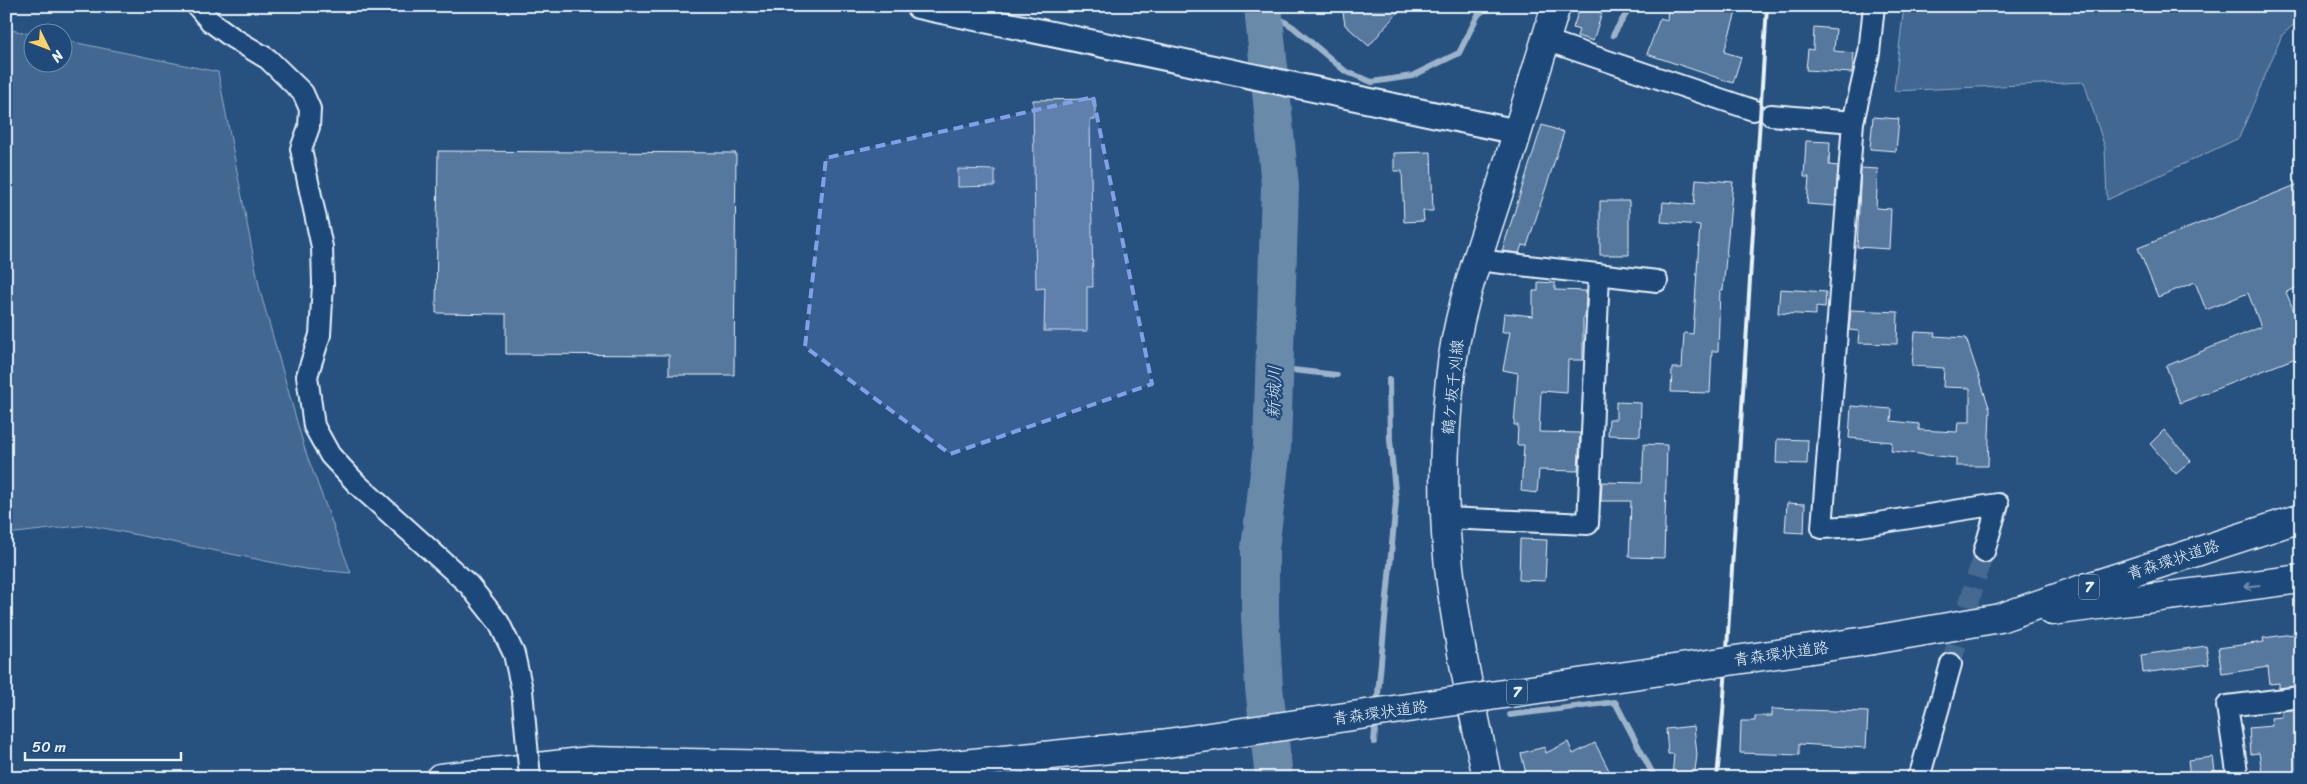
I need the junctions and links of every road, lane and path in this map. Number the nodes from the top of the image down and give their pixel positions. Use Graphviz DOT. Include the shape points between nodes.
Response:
graph roads {
  1 [pos="198,6"];
  2 [pos="918,6"];
  3 [pos="1556,6"];
  4 [pos="1874,6"];
  5 [pos="1545,40"];
  6 [pos="1853,122"];
  7 [pos="1518,132"];
  8 [pos="1477,260"];
  9 [pos="1599,274"];
  10 [pos="1657,281"];
  11 [pos="1445,518"];
  12 [pos="2301,518"];
  13 [pos="1984,552"];
  14 [pos="2301,580"];
  15 [pos="2000,618"];
  16 [pos="1951,664"];
  17 [pos="2301,697"];
  18 [pos="440,778"];
  19 [pos="530,778"];
  20 [pos="1487,778"];
  21 [pos="1917,778"];
  22 [pos="2238,778"];
  1 -- 19 [label="street, bridge" via="210,21 268,59 303,93 310,109 309,127 302,149 322,247 320,335 307,376 314,426 330,455 357,484 469,585 499,623 514,654 522,690"];
  2 -- 7 [label="street"];
  3 -- 5 [label="main road, 鶴ケ坂千刈線"];
  4 -- 6 [label="street" via="1869,52"];
  5 -- 6 [label="street" via="1762,113"];
  5 -- 7 [label="main road, 鶴ケ坂千刈線"];
  6 -- 13 [label="street" via="1822,528 1859,526 1998,504"];
  7 -- 8 [label="main road, 鶴ケ坂千刈線"];
  8 -- 9 [label="street"];
  8 -- 11 [label="main road, 鶴ケ坂千刈線" via="1450,379 1444,460"];
  9 -- 10 [label="street"];
  9 -- 11 [label="street" via="1588,524"];
  11 -- 20 [label="main road, 鶴ケ坂千刈線" via="1461,647"];
  12 -- 15 [label="main road, 青森環状道路 / 7"];
  14 -- 15 [label="main road, one-way"];
  15 -- 18 [label="main road, 青森環状道路 / 7, bridge" via="1873,640 1161,744 923,768 590,761"];
  16 -- 21 [label="street"];
  17 -- 22 [label="street" via="2227,706"];
}
